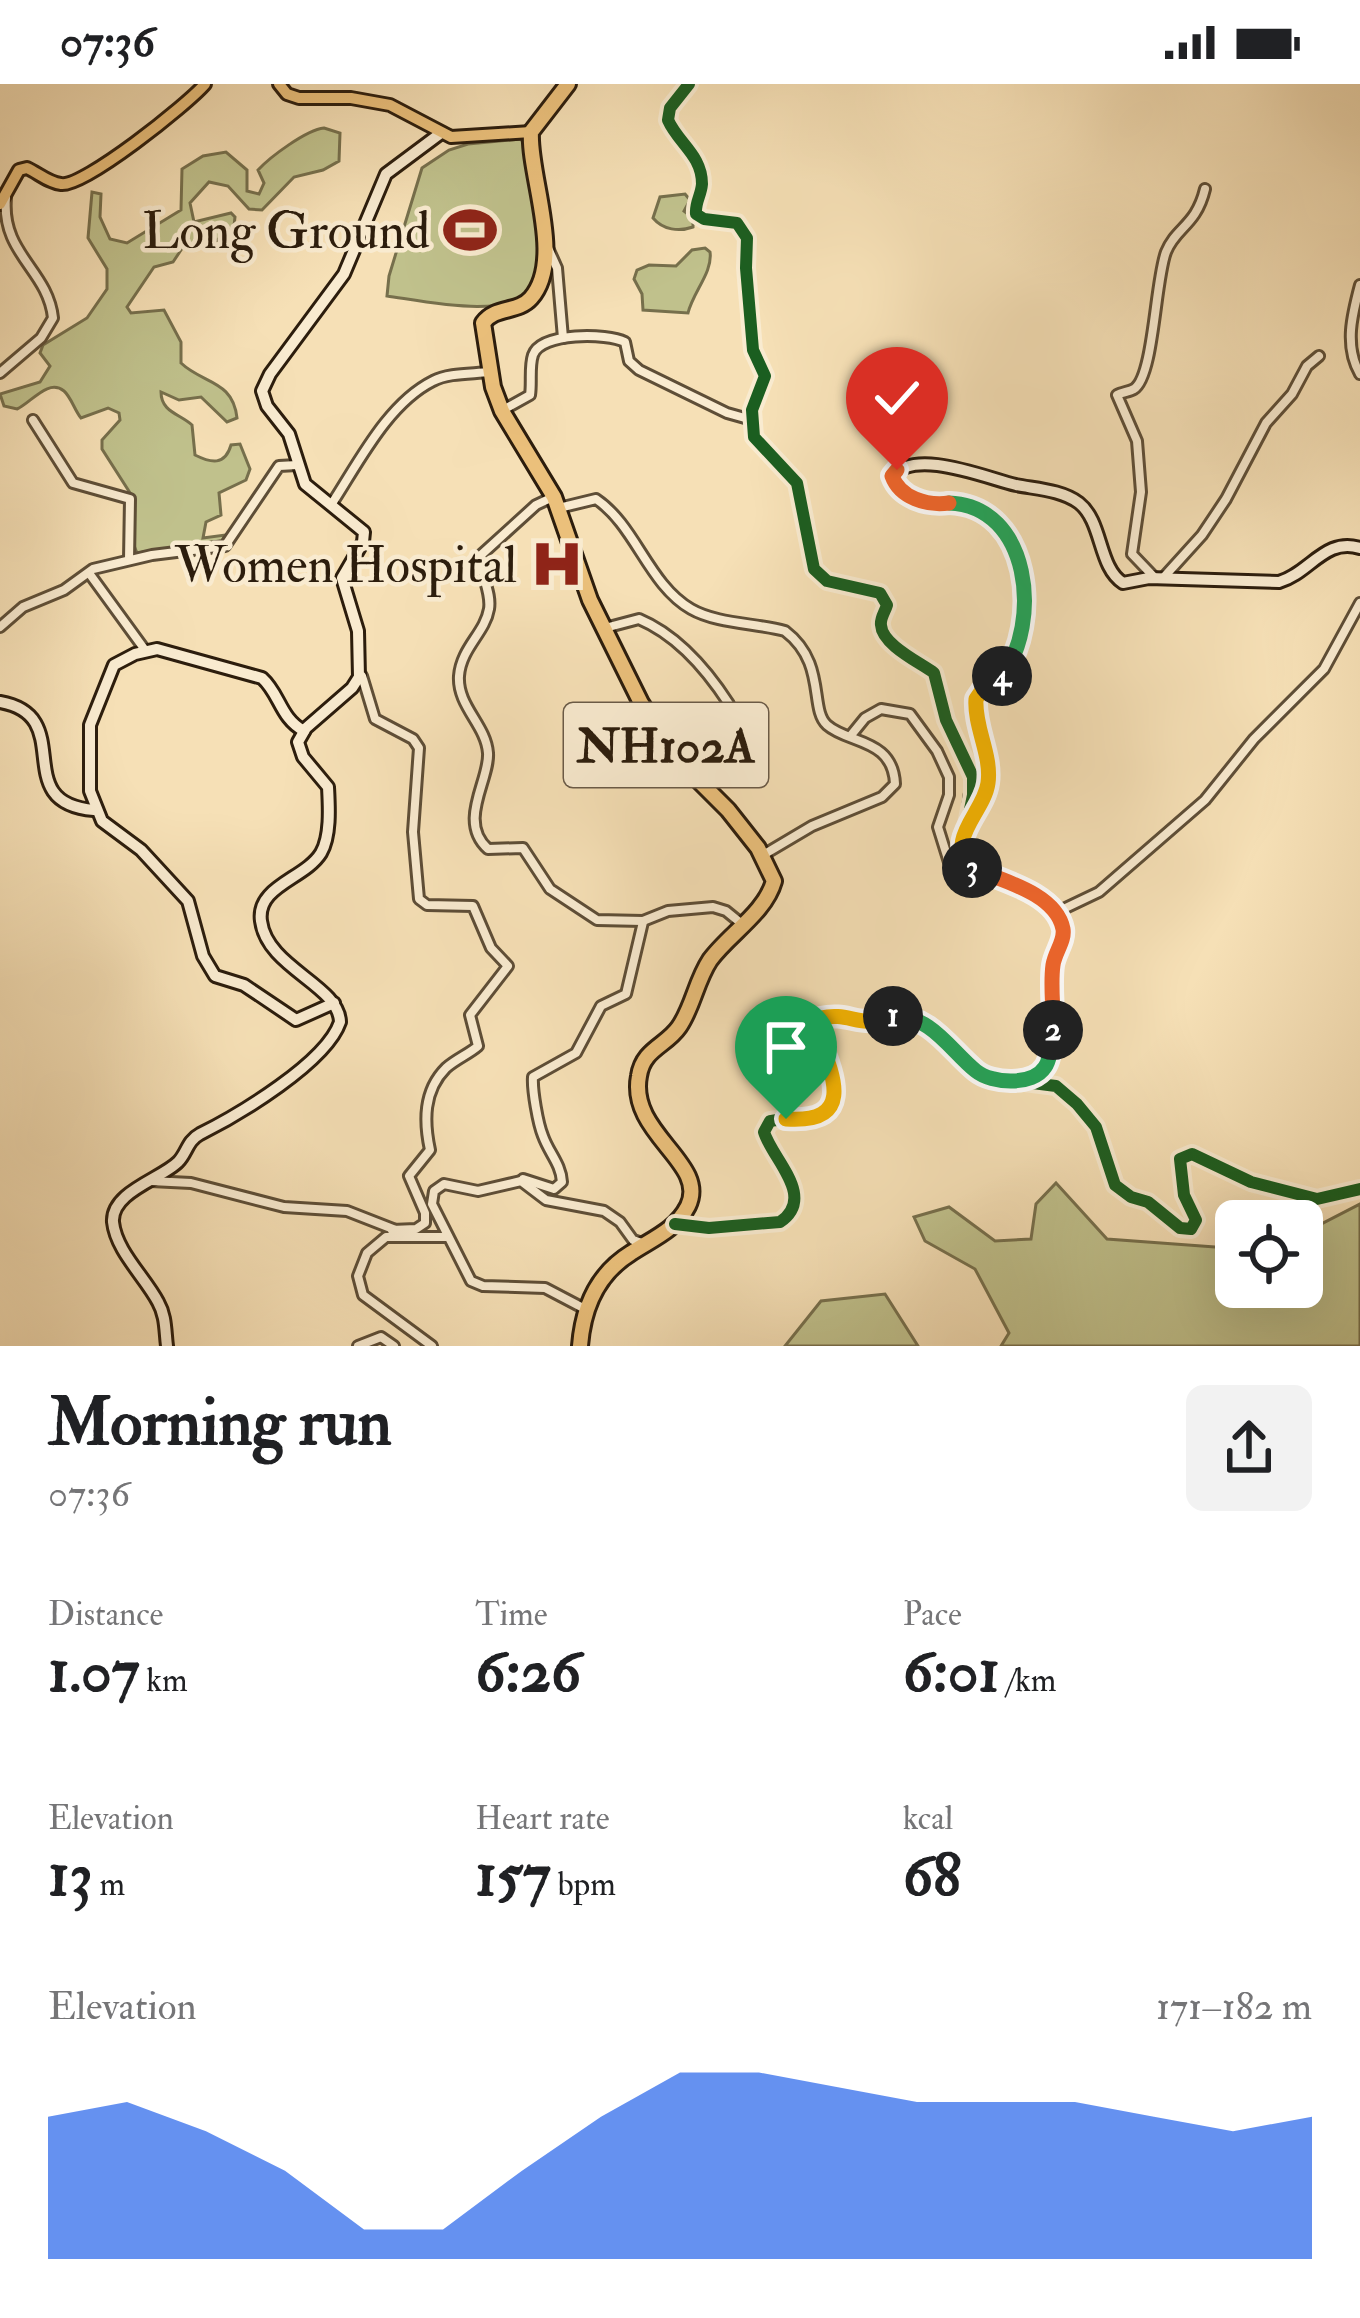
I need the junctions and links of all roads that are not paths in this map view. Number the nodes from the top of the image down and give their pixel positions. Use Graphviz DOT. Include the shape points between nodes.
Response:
graph roads {
  1 [pos="206,84"];
  2 [pos="279,84"];
  3 [pos="295,84"];
  4 [pos="568,84"];
  5 [pos="689,84"];
  6 [pos="304,98"];
  7 [pos="531,132"];
  8 [pos="441,133"];
  9 [pos="1205,189"];
  10 [pos="3,200"];
  11 [pos="544,242"];
  12 [pos="1360,285"];
  13 [pos="563,338"];
  14 [pos="1319,356"];
  15 [pos="490,372"];
  16 [pos="0,373"];
  17 [pos="1360,374"];
  18 [pos="502,411"];
  19 [pos="33,420"];
  20 [pos="752,420"];
  21 [pos="296,465"];
  22 [pos="557,502"];
  23 [pos="330,507"];
  24 [pos="1360,548"];
  25 [pos="129,560"];
  26 [pos="88,573"];
  27 [pos="1159,578"];
  28 [pos="1360,603"];
  29 [pos="0,627"];
  30 [pos="604,629"];
  31 [pos="145,650"];
  32 [pos="360,671"];
  33 [pos="0,702"];
  34 [pos="729,704"];
  35 [pos="304,731"];
  36 [pos="851,734"];
  37 [pos="94,810"];
  38 [pos="965,827"];
  39 [pos="763,855"];
  40 [pos="1026,890"];
  41 [pos="1055,913"];
  42 [pos="643,921"];
  43 [pos="742,925"];
  44 [pos="334,1003"];
  45 [pos="1029,1080"];
  46 [pos="516,1180"];
  47 [pos="146,1181"];
  48 [pos="1360,1189"];
  49 [pos="437,1215"];
  50 [pos="675,1224"];
  51 [pos="392,1230"];
  52 [pos="426,1234"];
  53 [pos="411,1236"];
  54 [pos="450,1237"];
  55 [pos="646,1244"];
  56 [pos="586,1309"];
  57 [pos="167,1346"];
  58 [pos="358,1346"];
  59 [pos="394,1346"];
  60 [pos="432,1346"];
  61 [pos="580,1346"];
  1 -- 10 [label="main road" via="76,182 56,183 27,168"];
  2 -- 6 [label="main road"];
  3 -- 6 [label="street"];
  4 -- 7 [label="highway"];
  5 -- 20 [label="street" via="668,120 700,172 696,214 737,223 747,238 752,344 765,376"];
  6 -- 8 [label="main road" via="390,105"];
  7 -- 8 [label="main road"];
  7 -- 11 [label="highway, NH102A"];
  8 -- 21 [label="street" via="386,174 344,274 265,383 263,398 289,434"];
  9 -- 27 [label="street" via="1192,222 1167,251 1141,380 1117,394 1137,441 1141,492 1132,554"];
  10 -- 16 [label="street" via="7,230 53,318"];
  11 -- 13 [label="street" via="557,268"];
  11 -- 15 [label="highway, NH102A" via="529,301 483,323"];
  12 -- 17 [label="street" via="1351,323"];
  13 -- 18 [label="street" via="535,351 530,395"];
  13 -- 20 [label="street" via="614,336 639,370"];
  14 -- 27 [label="street" via="1266,423 1210,524"];
  15 -- 18 [label="highway, NH102A"];
  15 -- 23 [label="street" via="421,389 391,417"];
  18 -- 22 [label="highway, NH102A"];
  19 -- 25 [label="street" via="73,483 130,499"];
  20 -- 38 [label="street" via="760,446 800,489 818,574 880,593 887,605 883,632 934,674 973,776"];
  21 -- 23 [label="street"];
  21 -- 25 [label="street" via="279,466 225,546"];
  22 -- 30 [label="highway, NH102A"];
  22 -- 36 [label="street" via="601,502 692,609 796,640 812,666 823,720"];
  22 -- 42 [label="street" via="536,505 481,555 489,609 464,654 459,684 488,748 476,799 478,837 488,848 523,848 542,881 585,915"];
  23 -- 32 [label="street" via="364,532 342,578"];
  24 -- 27 [label="street" via="1331,548 1279,582"];
  25 -- 26 [label="street"];
  26 -- 29 [label="street"];
  26 -- 31 [label="street"];
  27 -- 38 [label="street" via="1119,582 1085,511 1069,498 970,469 910,466 894,473 894,484 926,504 956,502 982,513 1011,541 1020,566 1018,645 1007,670 976,699 988,784"];
  28 -- 41 [label="street" via="1330,662 1205,800 1099,892"];
  30 -- 34 [label="street" via="639,619 657,628"];
  30 -- 39 [label="highway, NH102A" via="668,747"];
  31 -- 35 [label="street" via="262,678 288,721"];
  31 -- 37 [label="street" via="113,665 90,724"];
  32 -- 35 [label="street"];
  32 -- 51 [label="street" via="374,719 419,748 419,899 472,906 508,966 470,1015 478,1046 446,1069 429,1100 430,1150 409,1176 425,1223"];
  33 -- 37 [label="street" via="38,721 56,796"];
  35 -- 44 [label="street" via="303,758 328,787 324,845 264,898 261,922 275,952"];
  36 -- 39 [label="street" via="881,754 895,784"];
  36 -- 40 [label="street" via="881,709 910,714 949,777 938,827 952,872"];
  37 -- 44 [label="street" via="188,902 215,976 296,1020"];
  38 -- 40 [label="street" via="968,866"];
  39 -- 43 [label="highway, NH102A" via="772,890"];
  40 -- 41 [label="street"];
  41 -- 45 [label="street" via="1064,932 1053,971 1052,1034 1046,1066"];
  42 -- 43 [label="street" via="713,908"];
  42 -- 46 [label="street" via="626,994 601,1006 576,1053 533,1077 542,1135 562,1182 554,1189"];
  43 -- 50 [label="highway, NH102A" via="704,970 678,1028 639,1073 645,1119 693,1187"];
  44 -- 47 [label="street" via="337,1030 315,1060 198,1135 176,1164"];
  45 -- 48 [label="street" via="1065,1091 1096,1127 1115,1185 1180,1228 1196,1220 1181,1182 1185,1155 1317,1199"];
  45 -- 50 [label="street" via="985,1077 938,1033 903,1016 875,1024 821,1018 816,1031 835,1077 834,1098 811,1120 777,1119 764,1132 792,1184 788,1217 709,1228"];
  46 -- 49 [label="street" via="478,1191 439,1186 432,1197"];
  46 -- 55 [label="street" via="554,1203 604,1211"];
  47 -- 51 [label="street" via="346,1211"];
  47 -- 57 [label="street" via="116,1208 113,1225 160,1305"];
  49 -- 52 [label="street"];
  49 -- 54 [label="street"];
  50 -- 55 [label="highway"];
  51 -- 53 [label="street"];
  52 -- 53 [label="street"];
  52 -- 54 [label="street"];
  53 -- 60 [label="street" via="372,1245 358,1286"];
  54 -- 56 [label="street" via="477,1284 545,1288"];
  55 -- 56 [label="highway" via="609,1270"];
  56 -- 61 [label="highway"];
  58 -- 59 [label="street" via="381,1337"];
}
